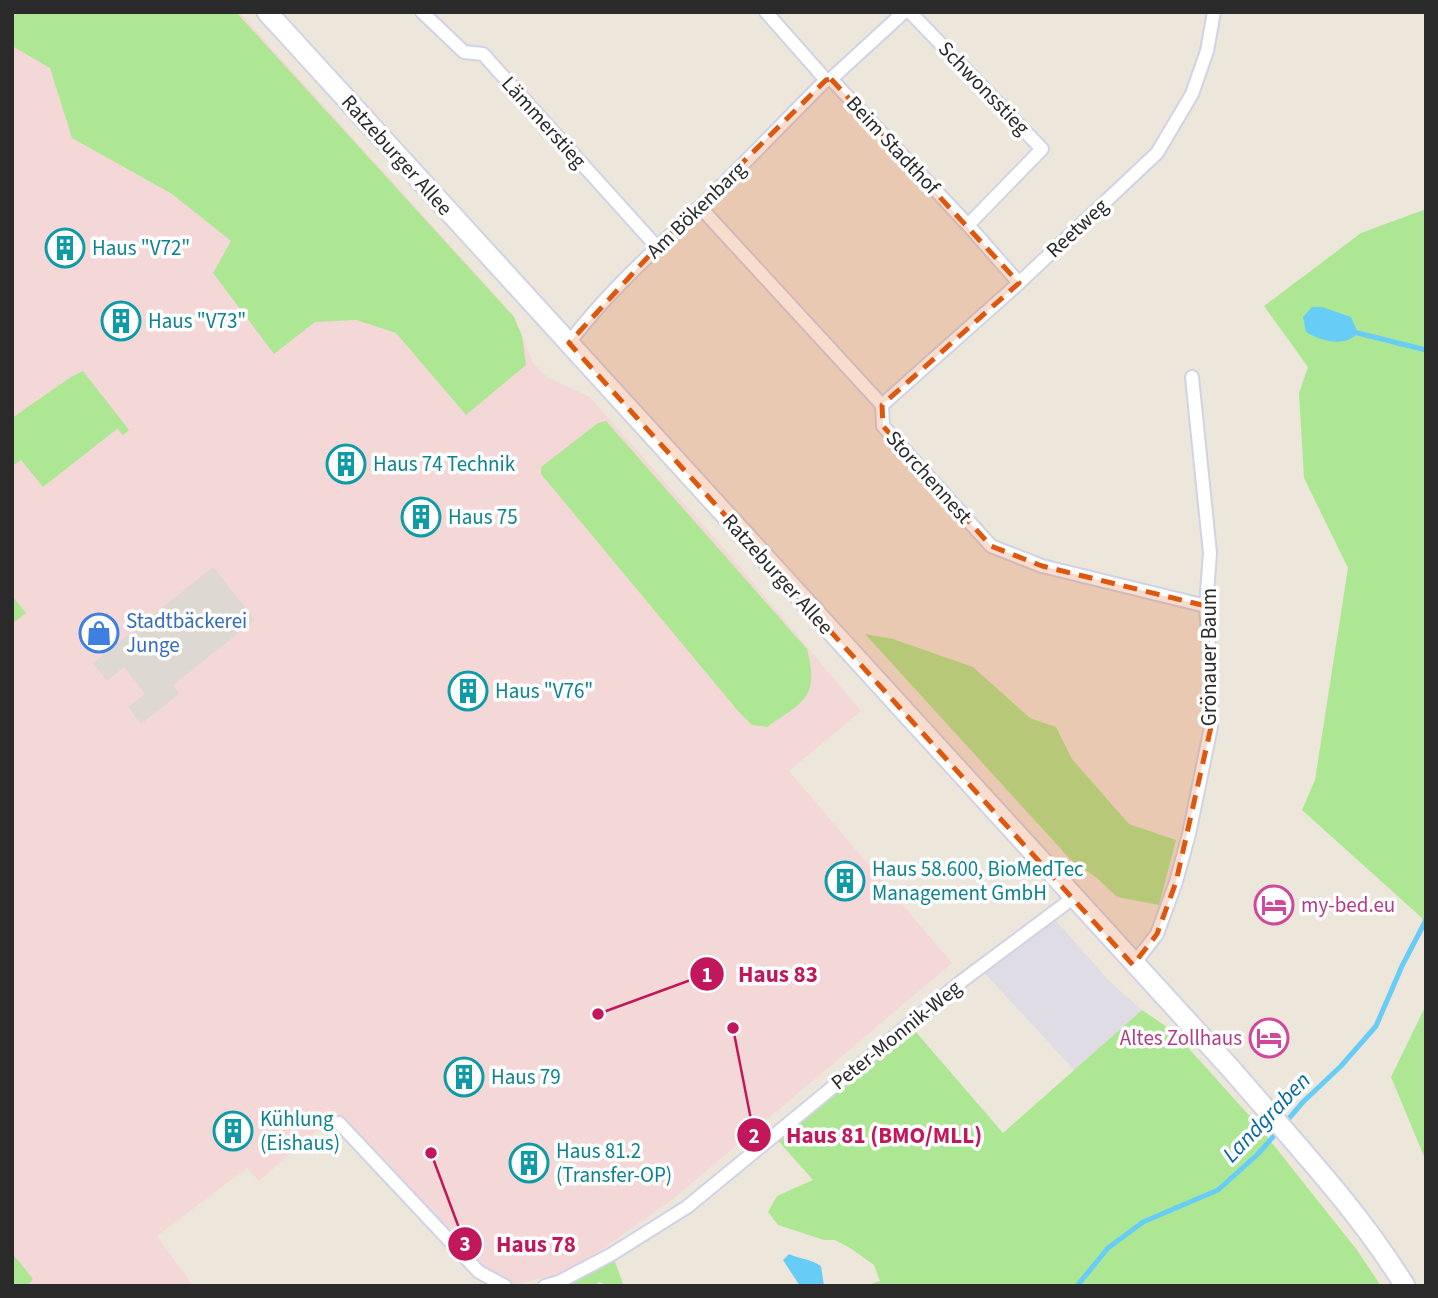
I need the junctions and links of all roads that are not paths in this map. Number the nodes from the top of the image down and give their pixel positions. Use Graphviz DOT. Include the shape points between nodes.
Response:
graph roads {
  1 [pos="267,12"];
  2 [pos="422,12"];
  3 [pos="766,12"];
  4 [pos="907,12"];
  5 [pos="1214,12"];
  6 [pos="829,79"];
  7 [pos="700,207"];
  8 [pos="968,225"];
  9 [pos="657,247"];
  10 [pos="1019,283"];
  11 [pos="569,343"];
  12 [pos="1192,377"];
  13 [pos="882,405"];
  14 [pos="1206,606"];
  15 [pos="1073,898"];
  16 [pos="1133,965"];
  17 [pos="339,1124"];
  18 [pos="505,1286"];
  19 [pos="545,1286"];
  20 [pos="1405,1286"];
  1 -- 11 [label="main road, Ratzeburger Allee"];
  2 -- 9 [label="street, Lämmerstieg" via="464,52 483,54"];
  3 -- 6 [label="street, Beim Stadthof"];
  4 -- 6 [label="street, Schwonsstieg"];
  4 -- 8 [label="street, Schwonsstieg" via="1042,149"];
  5 -- 10 [label="street, Reetweg" via="1192,94 1157,153"];
  6 -- 7 [label="street, Am Bökenbarg"];
  6 -- 8 [label="street, Beim Stadthof"];
  7 -- 9 [label="street, Am Bökenbarg"];
  7 -- 13 [label="street, Storchennest"];
  8 -- 10 [label="street, Beim Stadthof"];
  9 -- 11 [label="street, Am Bökenbarg"];
  10 -- 13 [label="street, Reetweg"];
  11 -- 15 [label="main road, Ratzeburger Allee"];
  12 -- 14 [label="street, Grönauer Baum" via="1210,553"];
  13 -- 14 [label="street, Storchennest" via="883,426 991,546 1042,566"];
  14 -- 16 [label="street, Grönauer Baum" via="1211,727 1200,786 1176,882 1157,934"];
  15 -- 16 [label="main road, Ratzeburger Allee"];
  15 -- 19 [label="street, Peter-Monnik-Weg" via="962,981 687,1207 612,1254"];
  16 -- 20 [label="main road, Ratzeburger Allee" via="1289,1136"];
  17 -- 18 [label="street" via="479,1272"];
}
